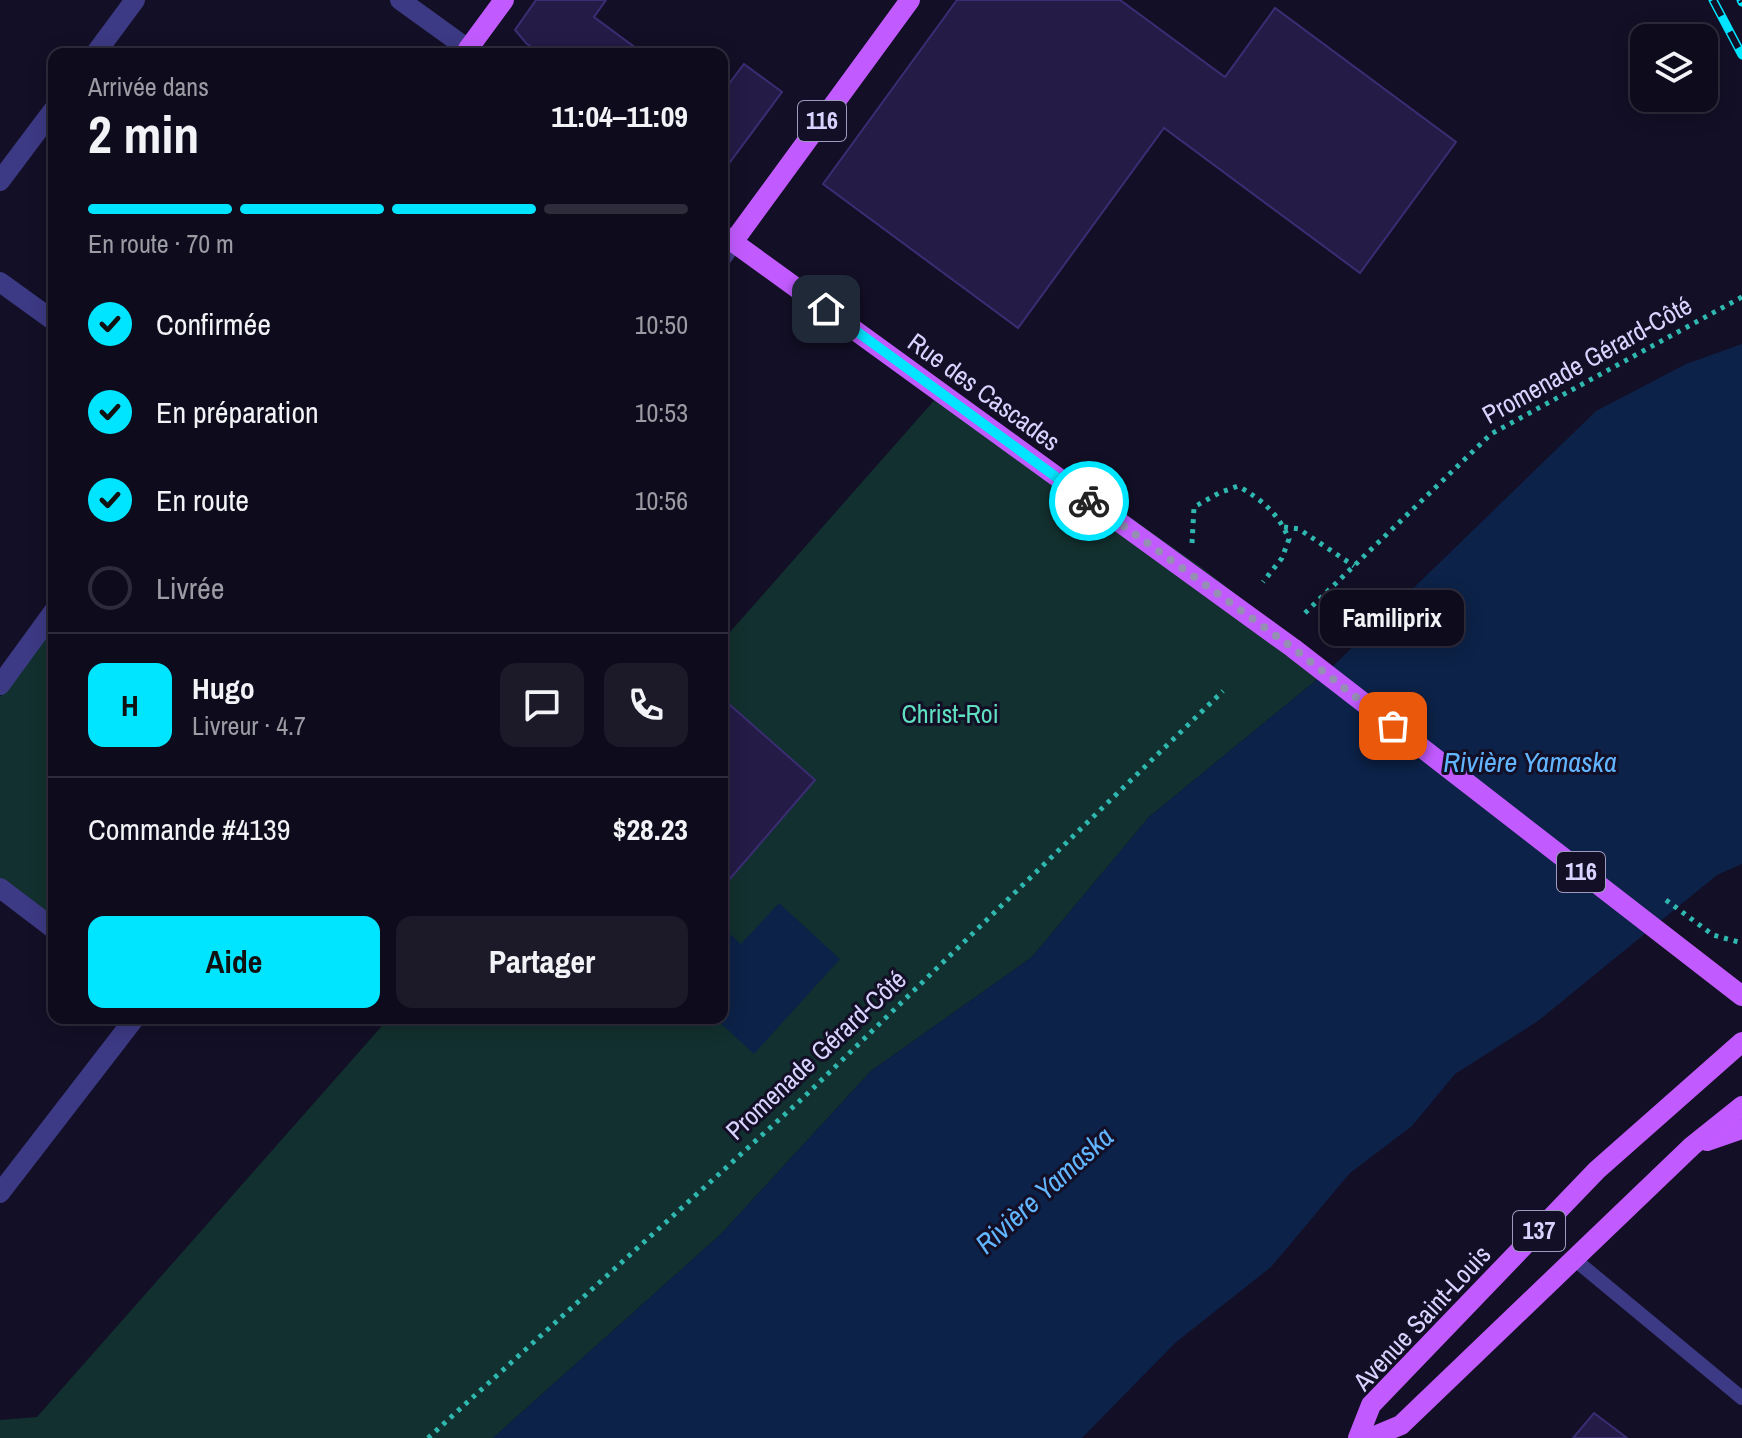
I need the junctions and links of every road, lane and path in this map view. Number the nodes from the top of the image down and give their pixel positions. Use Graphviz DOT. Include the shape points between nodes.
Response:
graph roads {
  1 [pos="135,0"];
  2 [pos="400,0"];
  3 [pos="504,0"];
  4 [pos="910,0"];
  5 [pos="99,48"];
  6 [pos="464,48"];
  7 [pos="472,48"];
  8 [pos="48,117"];
  9 [pos="0,181"];
  10 [pos="728,242"];
  11 [pos="728,246"];
  12 [pos="0,282"];
  13 [pos="1742,297"];
  14 [pos="48,317"];
  15 [pos="1284,527"];
  16 [pos="1202,552"];
  17 [pos="1354,566"];
  18 [pos="1263,582"];
  19 [pos="1305,613"];
  20 [pos="48,619"];
  21 [pos="0,685"];
  22 [pos="1223,691"];
  23 [pos="0,888"];
  24 [pos="48,924"];
  25 [pos="1713,935"];
  26 [pos="1742,943"];
  27 [pos="1742,996"];
  28 [pos="130,1024"];
  29 [pos="1742,1042"];
  30 [pos="1742,1106"];
  31 [pos="1742,1129"];
  32 [pos="1692,1146"];
  33 [pos="0,1193"];
  34 [pos="1574,1259"];
  35 [pos="1742,1398"];
  36 [pos="428,1438"];
  37 [pos="1358,1438"];
  38 [pos="1370,1438"];
  1 -- 5 [label="street"];
  2 -- 6 [label="street"];
  3 -- 7 [label="main road"];
  4 -- 10 [label="main road, 116"];
  8 -- 9 [label="street"];
  11 -- 27 [label="main road, Rue des Cascades / 116" via="1293,648"];
  12 -- 14 [label="street"];
  13 -- 17 [label="path, Promenade Gérard-Côté" via="1491,434"];
  15 -- 16 [label="path" via="1265,502 1238,486 1194,507 1192,543"];
  15 -- 17 [label="path" via="1299,529"];
  15 -- 18 [label="path" via="1289,539 1282,558"];
  17 -- 19 [label="path, Promenade Gérard-Côté"];
  20 -- 21 [label="street"];
  22 -- 36 [label="path, Promenade Gérard-Côté" via="804,1097"];
  23 -- 24 [label="street"];
  25 -- 26 [label="path"];
  28 -- 33 [label="street"];
  29 -- 37 [label="main road, Avenue Saint-Louis / 137" via="1597,1170 1371,1405"];
  30 -- 32 [label="main road, Avenue Saint-Louis / 137"];
  31 -- 32 [label="main road"];
  32 -- 34 [label="main road, Avenue Saint-Louis / 137"];
  34 -- 35 [label="lane"];
  34 -- 38 [label="main road, Avenue Saint-Louis / 137" via="1401,1425"];
}
